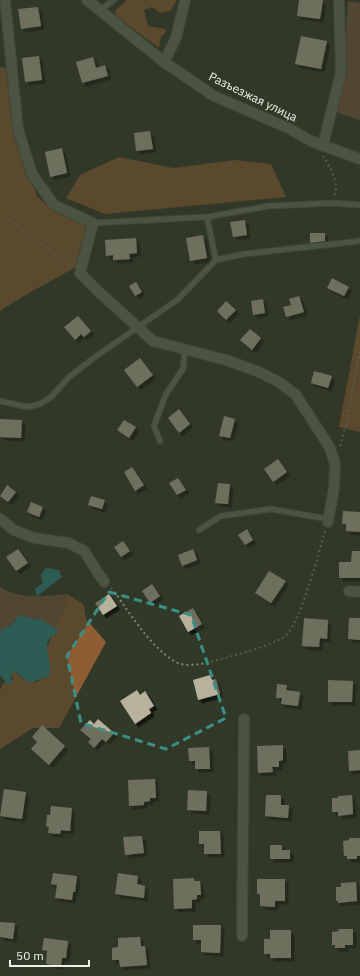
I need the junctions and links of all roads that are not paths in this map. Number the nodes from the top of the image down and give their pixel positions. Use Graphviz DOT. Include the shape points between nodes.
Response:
graph roads {
  1 [pos="5,0"];
  2 [pos="87,0"];
  3 [pos="114,0"];
  4 [pos="185,0"];
  5 [pos="339,0"];
  6 [pos="99,11"];
  7 [pos="164,62"];
  8 [pos="323,145"];
  9 [pos="360,159"];
  10 [pos="360,205"];
  11 [pos="207,217"];
  12 [pos="93,223"];
  13 [pos="360,241"];
  14 [pos="216,260"];
  15 [pos="137,328"];
  16 [pos="185,350"];
  17 [pos="0,401"];
  18 [pos="160,441"];
  19 [pos="0,518"];
  20 [pos="328,521"];
  21 [pos="199,530"];
  22 [pos="104,582"];
  23 [pos="349,591"];
  24 [pos="360,592"];
  25 [pos="244,720"];
  26 [pos="242,936"];
  1 -- 12 [label="street" via="18,129 32,174 54,205"];
  2 -- 6 [label="street, Разъезжая улица"];
  3 -- 6 [label="lane"];
  4 -- 7 [label="street" via="176,38"];
  5 -- 8 [label="street" via="341,72"];
  6 -- 7 [label="street, Разъезжая улица"];
  7 -- 8 [label="street, Разъезжая улица" via="214,96"];
  8 -- 9 [label="street, Разъезжая улица"];
  10 -- 11 [label="lane" via="333,203 269,206"];
  11 -- 12 [label="lane"];
  11 -- 14 [label="lane"];
  12 -- 15 [label="street" via="80,272"];
  13 -- 14 [label="lane" via="244,254"];
  14 -- 15 [label="lane" via="177,300"];
  15 -- 16 [label="street" via="153,341"];
  15 -- 17 [label="lane" via="69,377 51,397 40,404 27,407"];
  16 -- 18 [label="lane" via="183,369 166,394 154,426"];
  16 -- 20 [label="street" via="260,372 296,394 330,448 335,464"];
  19 -- 22 [label="street" via="14,530 34,538 69,542 84,551"];
  20 -- 21 [label="lane" via="271,509 221,516"];
  23 -- 24 [label="street"];
  25 -- 26 [label="street"];
}
